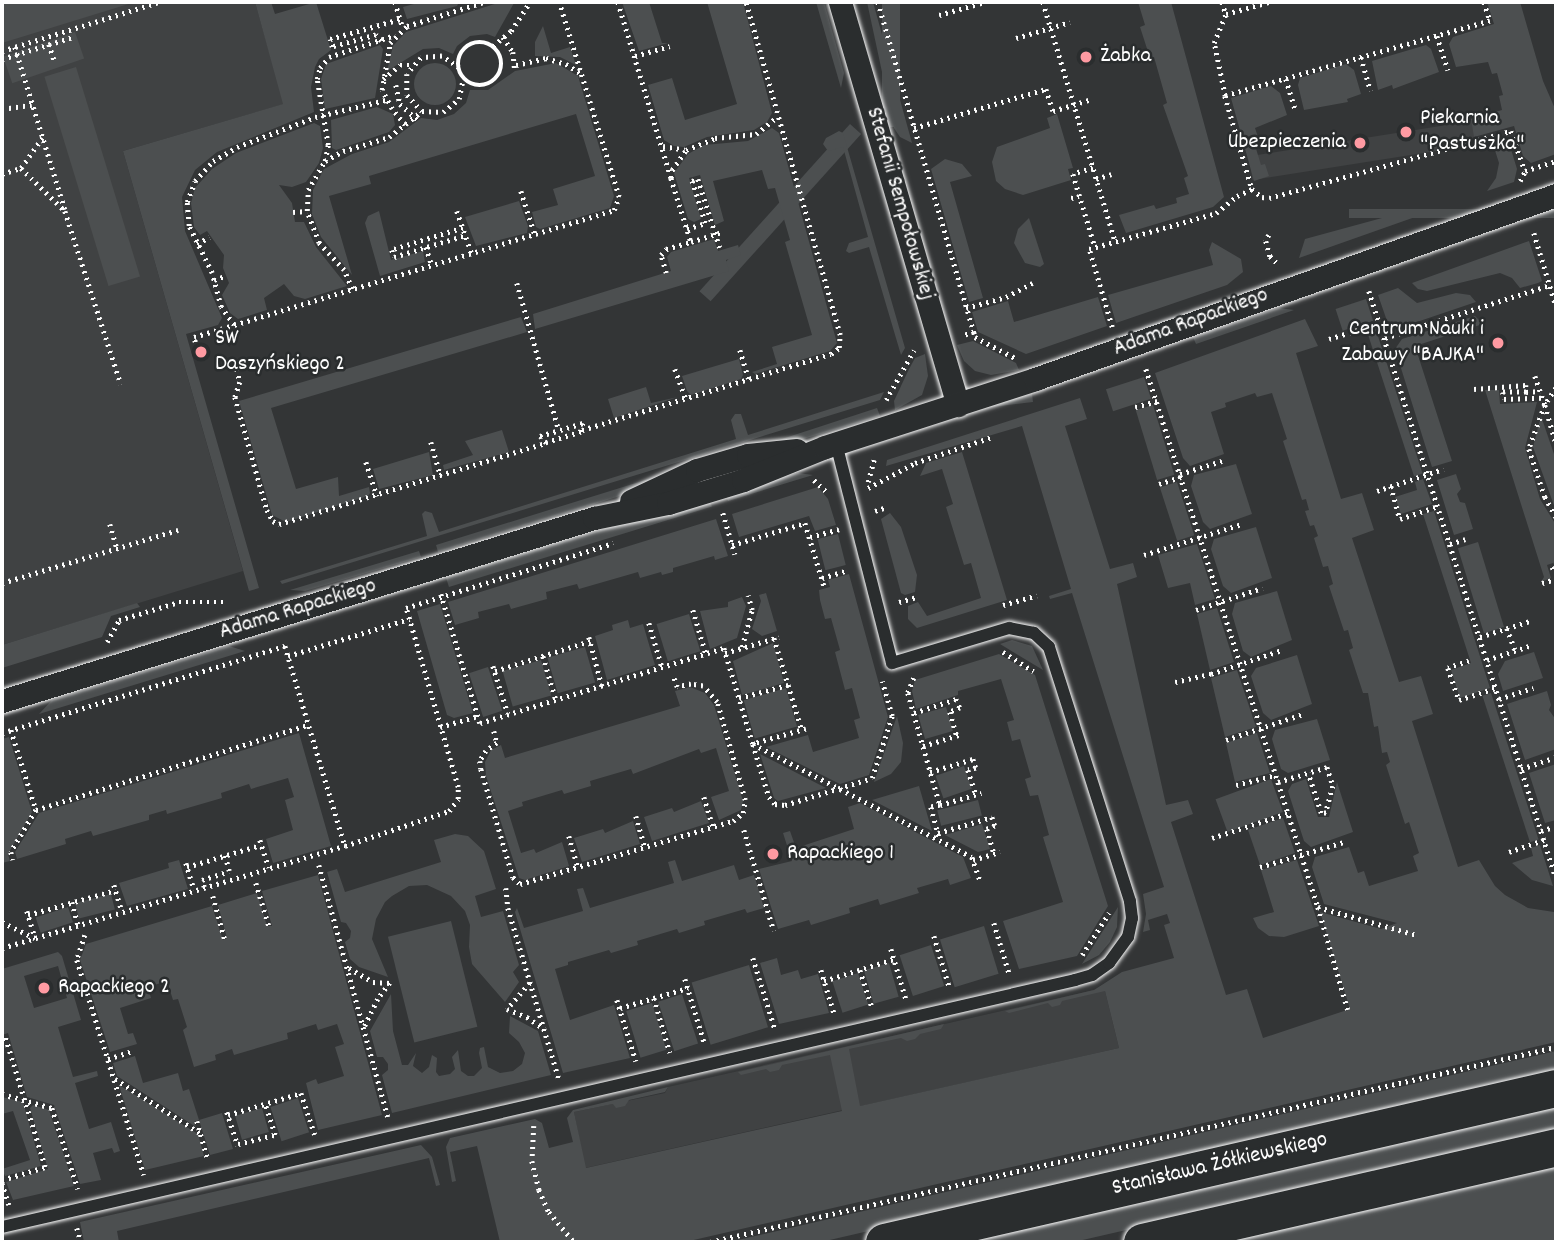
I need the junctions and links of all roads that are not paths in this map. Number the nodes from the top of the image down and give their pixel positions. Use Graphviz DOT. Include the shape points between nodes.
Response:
graph roads {
  1 [pos="840,2"];
  2 [pos="1556,194"];
  3 [pos="958,405"];
  4 [pos="830,445"];
  5 [pos="594,518"];
  6 [pos="2,701"];
  7 [pos="1556,1088"];
  8 [pos="1556,1147"];
  9 [pos="2,1227"];
  10 [pos="884,1242"];
  11 [pos="1142,1242"];
  1 -- 3 [label="street, Stefanii Sempołowskiej"];
  2 -- 3 [label="street, Adama Rapackiego"];
  3 -- 4 [label="street, Adama Rapackiego"];
  4 -- 5 [label="street, Adama Rapackiego" via="715,488"];
  4 -- 5 [label="street, Adama Rapackiego" via="719,463"];
  4 -- 9 [label="lane" via="892,663 1009,628 1034,633 1049,647 1130,901 1128,937 1110,963 1084,978"];
  5 -- 6 [label="street, Adama Rapackiego"];
  7 -- 10 [label="main road, Stanisława Żółkiewskiego"];
  8 -- 11 [label="main road"];
}
